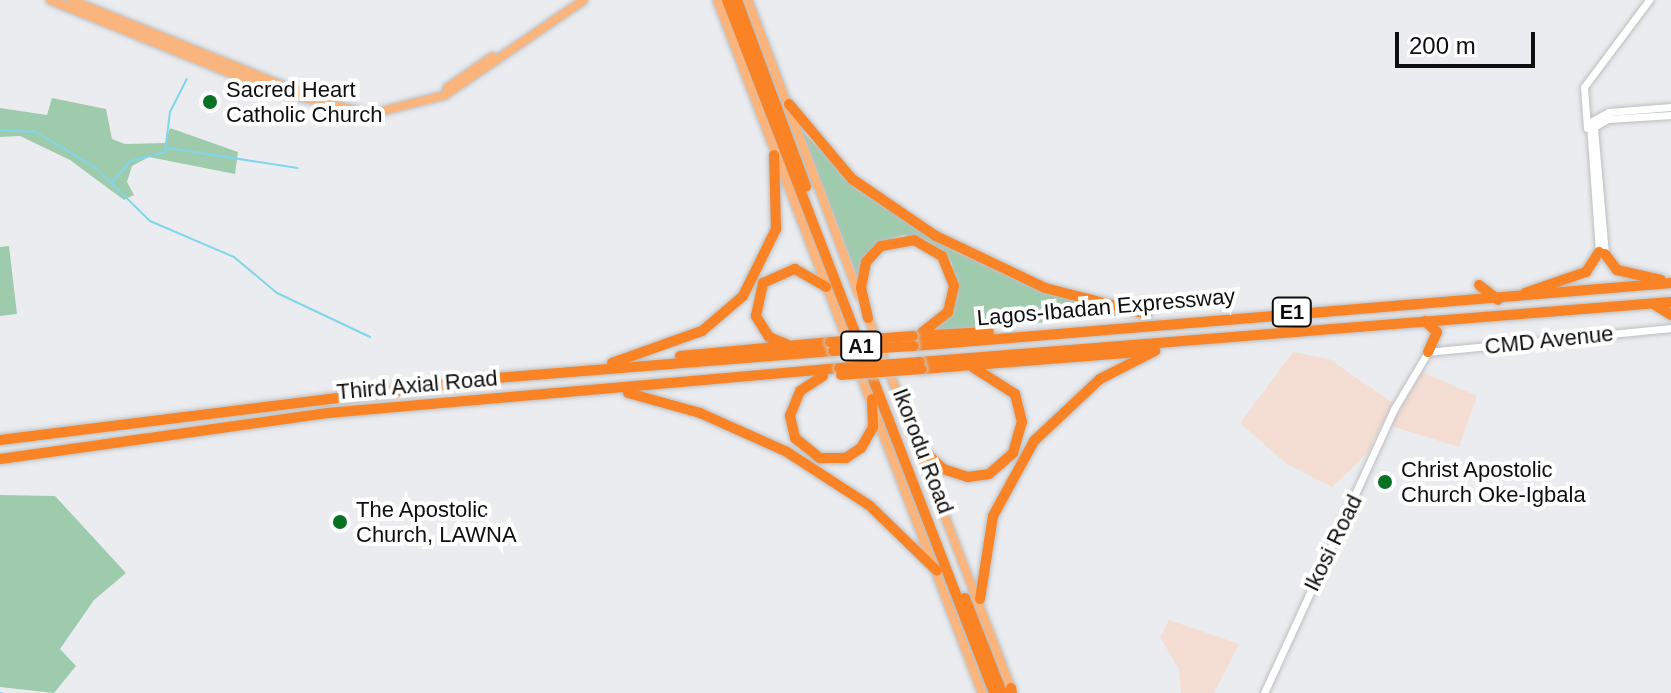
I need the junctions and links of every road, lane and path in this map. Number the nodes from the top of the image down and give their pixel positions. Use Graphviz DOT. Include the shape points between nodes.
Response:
graph roads {
  1 [pos="50,0"];
  2 [pos="71,0"];
  3 [pos="574,0"];
  4 [pos="584,0"];
  5 [pos="717,0"];
  6 [pos="727,0"];
  7 [pos="737,0"];
  8 [pos="748,0"];
  9 [pos="1649,0"];
  10 [pos="1585,103"];
  11 [pos="789,104"];
  12 [pos="1671,107"];
  13 [pos="1671,115"];
  14 [pos="1598,116"];
  15 [pos="1589,129"];
  16 [pos="774,155"];
  17 [pos="1602,253"];
  18 [pos="1671,282"];
  19 [pos="826,287"];
  20 [pos="1499,300"];
  21 [pos="1456,302"];
  22 [pos="1671,302"];
  23 [pos="1654,304"];
  24 [pos="1147,314"];
  25 [pos="1671,315"];
  26 [pos="1193,317"];
  27 [pos="868,318"];
  28 [pos="1423,321"];
  29 [pos="1671,328"];
  30 [pos="914,341"];
  31 [pos="1188,342"];
  32 [pos="800,345"];
  33 [pos="831,346"];
  34 [pos="1155,351"];
  35 [pos="1428,352"];
  36 [pos="612,363"];
  37 [pos="921,366"];
  38 [pos="964,366"];
  39 [pos="840,371"];
  40 [pos="564,373"];
  41 [pos="823,376"];
  42 [pos="586,391"];
  43 [pos="628,393"];
  44 [pos="872,399"];
  45 [pos="0,440"];
  46 [pos="920,448"];
  47 [pos="0,459"];
  48 [pos="937,571"];
  49 [pos="980,599"];
  50 [pos="1009,692"];
  51 [pos="982,693"];
  52 [pos="994,693"];
  53 [pos="1264,693"];
  1 -- 4 [label="main road" via="269,89 371,114 445,95"];
  2 -- 3 [label="main road" via="293,90 377,109 443,90"];
  5 -- 16 [label="main road, Ikorodu Road"];
  6 -- 52 [label="highway, Ikorodu Road / A1"];
  7 -- 50 [label="highway, Ikorodu Road / A1"];
  8 -- 11 [label="main road, Ikorodu Road"];
  9 -- 10 [label="street" via="1586,82"];
  10 -- 14 [label="street"];
  10 -- 15 [label="street"];
  11 -- 24 [label="highway" via="852,179 936,236 1045,288"];
  11 -- 27 [label="main road, Ikorodu Road"];
  12 -- 14 [label="street"];
  13 -- 14 [label="street"];
  14 -- 15 [label="street"];
  15 -- 17 [label="street"];
  16 -- 19 [label="main road, Ikorodu Road"];
  16 -- 36 [label="highway" via="776,229 743,296 702,331"];
  17 -- 18 [label="highway" via="1617,270"];
  17 -- 20 [label="highway" via="1586,272"];
  18 -- 20 [label="highway, Lagos-Ibadan Expressway / E1"];
  19 -- 32 [label="highway" via="795,269 771,275 758,290 754,308 763,331"];
  19 -- 44 [label="main road, Ikorodu Road"];
  20 -- 21 [label="highway, Lagos-Ibadan Expressway / E1"];
  20 -- 21 [label="highway" via="1476,285"];
  21 -- 26 [label="highway, Lagos-Ibadan Expressway / E1"];
  22 -- 23 [label="highway, Lagos-Ibadan Expressway / E1"];
  23 -- 25 [label="highway"];
  23 -- 28 [label="highway, Lagos-Ibadan Expressway / E1"];
  24 -- 26 [label="highway"];
  24 -- 30 [label="highway"];
  26 -- 30 [label="highway, Lagos-Ibadan Expressway / E1"];
  27 -- 30 [label="highway" via="861,280 872,253 892,241 925,243 948,265 953,300 939,322"];
  27 -- 46 [label="main road, Ikorodu Road"];
  28 -- 31 [label="highway, Lagos-Ibadan Expressway / E1"];
  28 -- 35 [label="highway" via="1436,328"];
  29 -- 35 [label="street, CMD Avenue"];
  30 -- 33 [label="highway, Lagos-Ibadan Expressway, bridge"];
  31 -- 34 [label="highway"];
  31 -- 37 [label="highway, Lagos-Ibadan Expressway / E1"];
  32 -- 33 [label="highway"];
  32 -- 36 [label="highway"];
  33 -- 40 [label="highway, Third Axial Road"];
  34 -- 38 [label="highway"];
  34 -- 49 [label="highway" via="1100,379 1034,441 993,516"];
  35 -- 53 [label="street, Ikosi Road" via="1394,409"];
  36 -- 40 [label="highway"];
  37 -- 38 [label="highway"];
  37 -- 39 [label="highway, Lagos-Ibadan Expressway, bridge"];
  38 -- 46 [label="highway" via="991,373 1015,394 1022,422 1013,453 989,474 968,477 943,469"];
  39 -- 41 [label="highway"];
  39 -- 42 [label="highway, Third Axial Road"];
  40 -- 45 [label="highway, Third Axial Road"];
  41 -- 43 [label="highway"];
  41 -- 44 [label="highway" via="800,391 790,416 795,438 820,458 846,458 861,448 873,427"];
  42 -- 43 [label="highway"];
  42 -- 47 [label="highway, Third Axial Road" via="328,413"];
  43 -- 48 [label="highway" via="700,413 787,452 870,506"];
  44 -- 48 [label="main road, Ikorodu Road"];
  46 -- 49 [label="main road, Ikorodu Road"];
  48 -- 51 [label="main road, Ikorodu Road"];
  49 -- 50 [label="main road, Ikorodu Road"];
}
